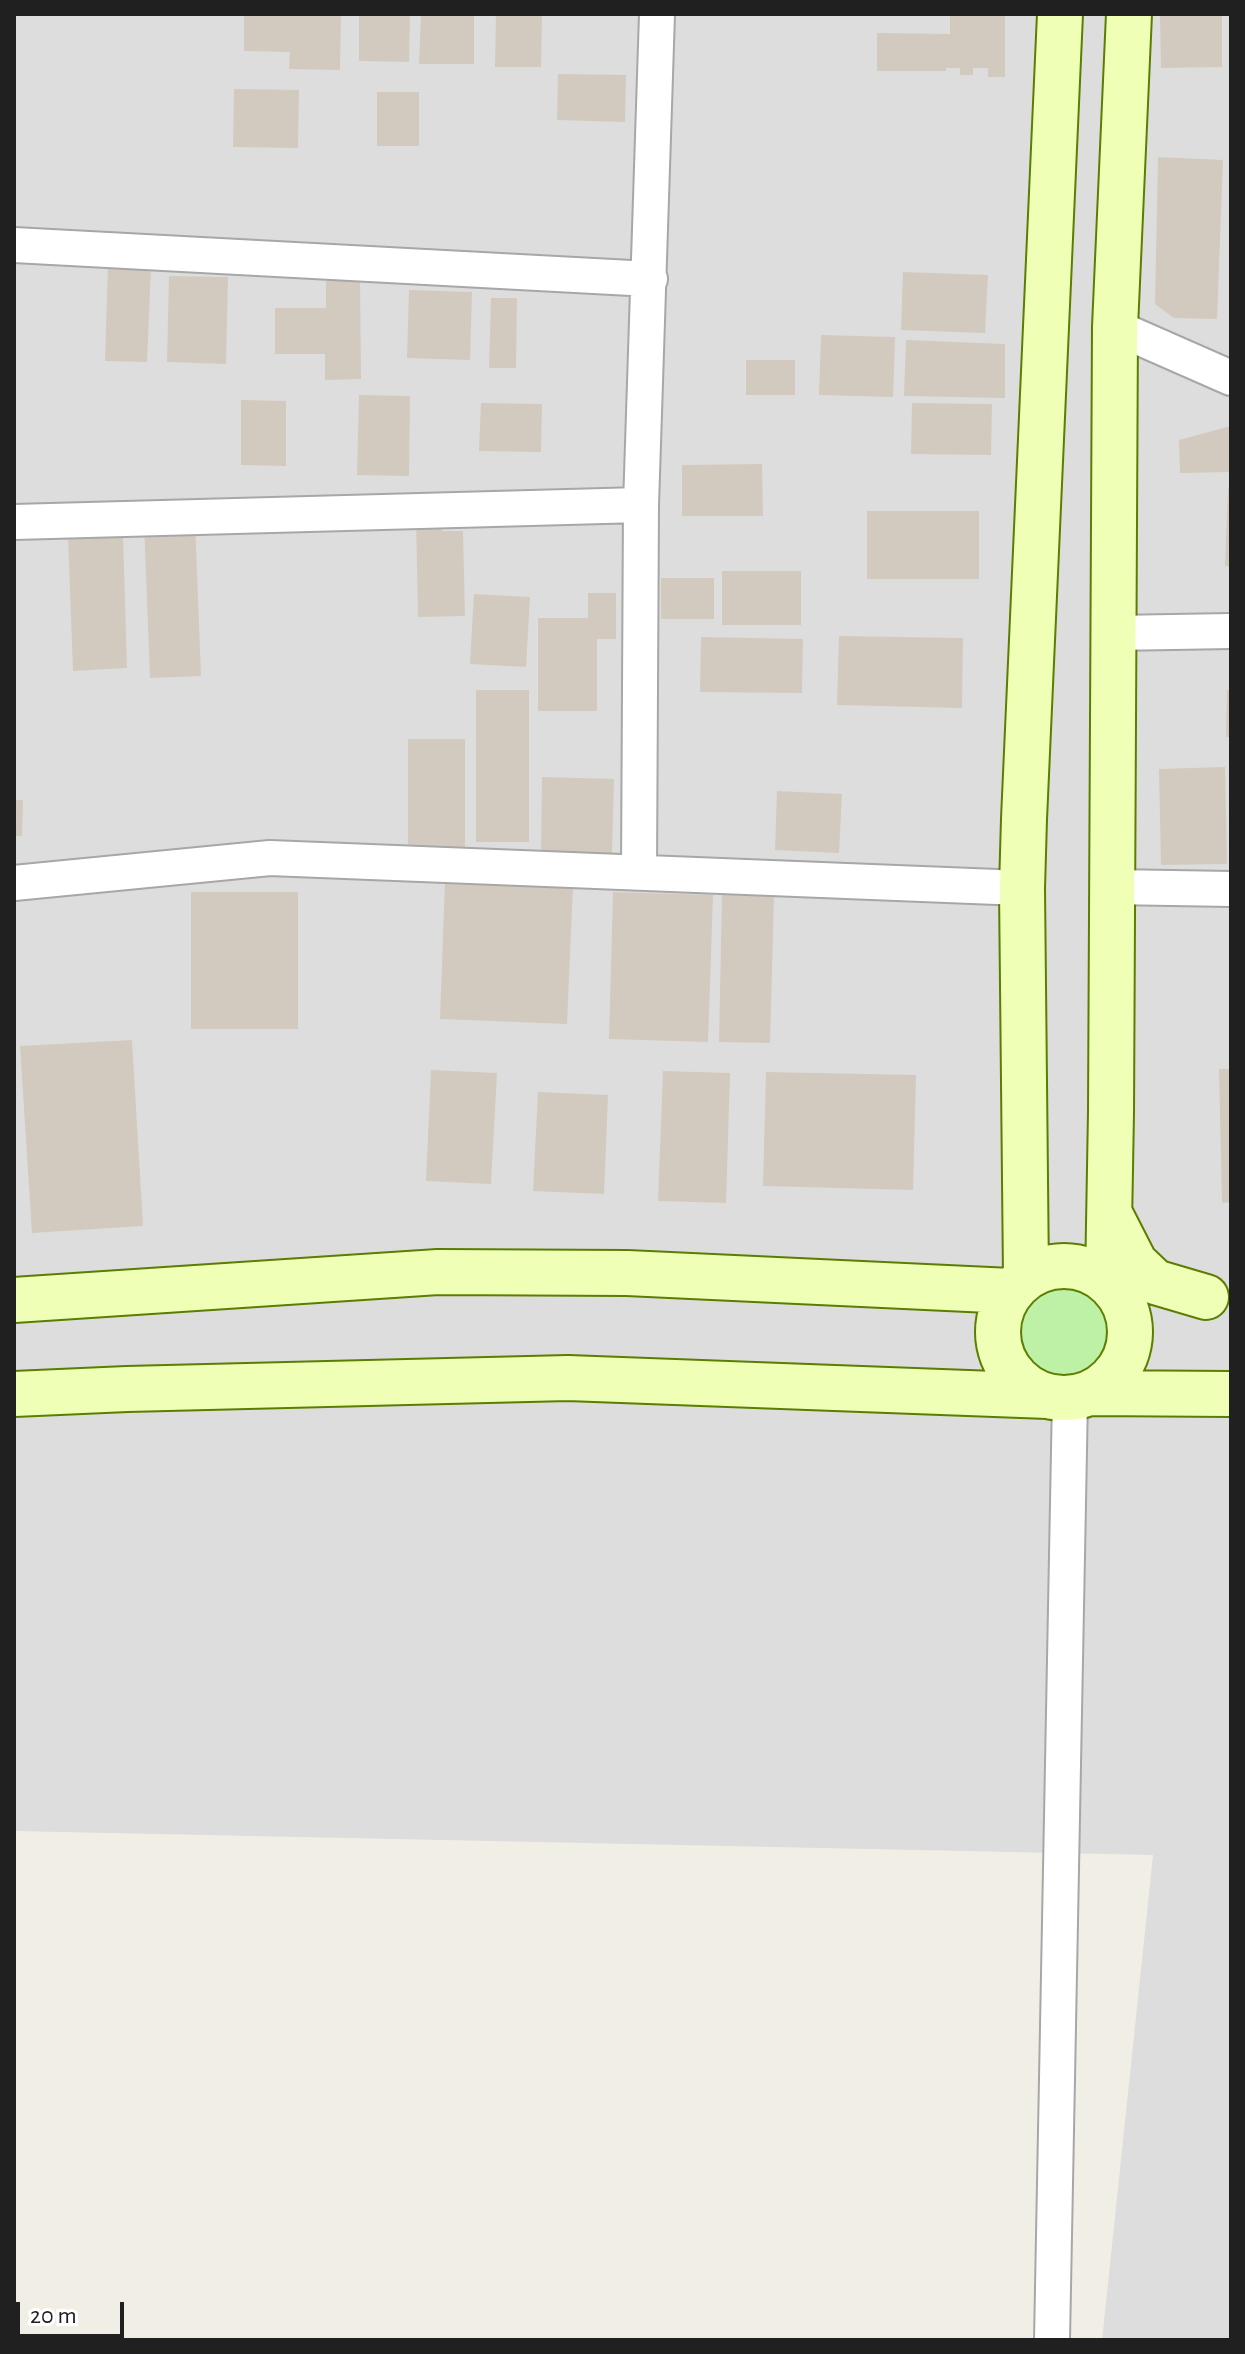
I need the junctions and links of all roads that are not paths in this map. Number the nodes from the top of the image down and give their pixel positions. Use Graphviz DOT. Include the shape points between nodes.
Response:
graph roads {
  1 [pos="657,14"];
  2 [pos="1060,14"];
  3 [pos="1129,14"];
  4 [pos="14,245"];
  5 [pos="650,279"];
  6 [pos="1115,327"];
  7 [pos="1231,378"];
  8 [pos="641,505"];
  9 [pos="14,522"];
  10 [pos="1231,631"];
  11 [pos="1114,633"];
  12 [pos="639,872"];
  13 [pos="14,883"];
  14 [pos="1112,887"];
  15 [pos="1022,888"];
  16 [pos="1231,889"];
  17 [pos="1026,1206"];
  18 [pos="1109,1213"];
  19 [pos="1018,1284"];
  20 [pos="946,1288"];
  21 [pos="1115,1290"];
  22 [pos="1218,1296"];
  23 [pos="14,1300"];
  24 [pos="14,1394"];
  25 [pos="1231,1394"];
  26 [pos="1070,1396"];
  27 [pos="1052,2340"];
  1 -- 5 [label="street"];
  2 -- 15 [label="main road"];
  3 -- 6 [label="main road"];
  4 -- 5 [label="street"];
  5 -- 8 [label="street"];
  6 -- 7 [label="street"];
  6 -- 11 [label="main road"];
  8 -- 9 [label="street"];
  8 -- 12 [label="street"];
  10 -- 11 [label="street"];
  11 -- 14 [label="main road"];
  12 -- 13 [label="street" via="270,858"];
  12 -- 15 [label="street"];
  14 -- 16 [label="street"];
  14 -- 18 [label="main road"];
  15 -- 17 [label="main road"];
  17 -- 19 [label="main road"];
  17 -- 20 [label="main road" via="1011,1247"];
  18 -- 21 [label="main road"];
  18 -- 22 [label="main road" via="1135,1263 1155,1282"];
  19 -- 20 [label="main road"];
  19 -- 21 [label="main road" via="1046,1267 1068,1265 1089,1270"];
  19 -- 26 [label="main road" via="1000,1311 1001,1354 1027,1388"];
  20 -- 23 [label="main road" via="627,1273 438,1272"];
  21 -- 22 [label="main road"];
  21 -- 26 [label="main road" via="1129,1319 1130,1341 1123,1362 1109,1380"];
  24 -- 26 [label="main road" via="568,1378"];
  25 -- 26 [label="main road"];
  26 -- 27 [label="street"];
}
